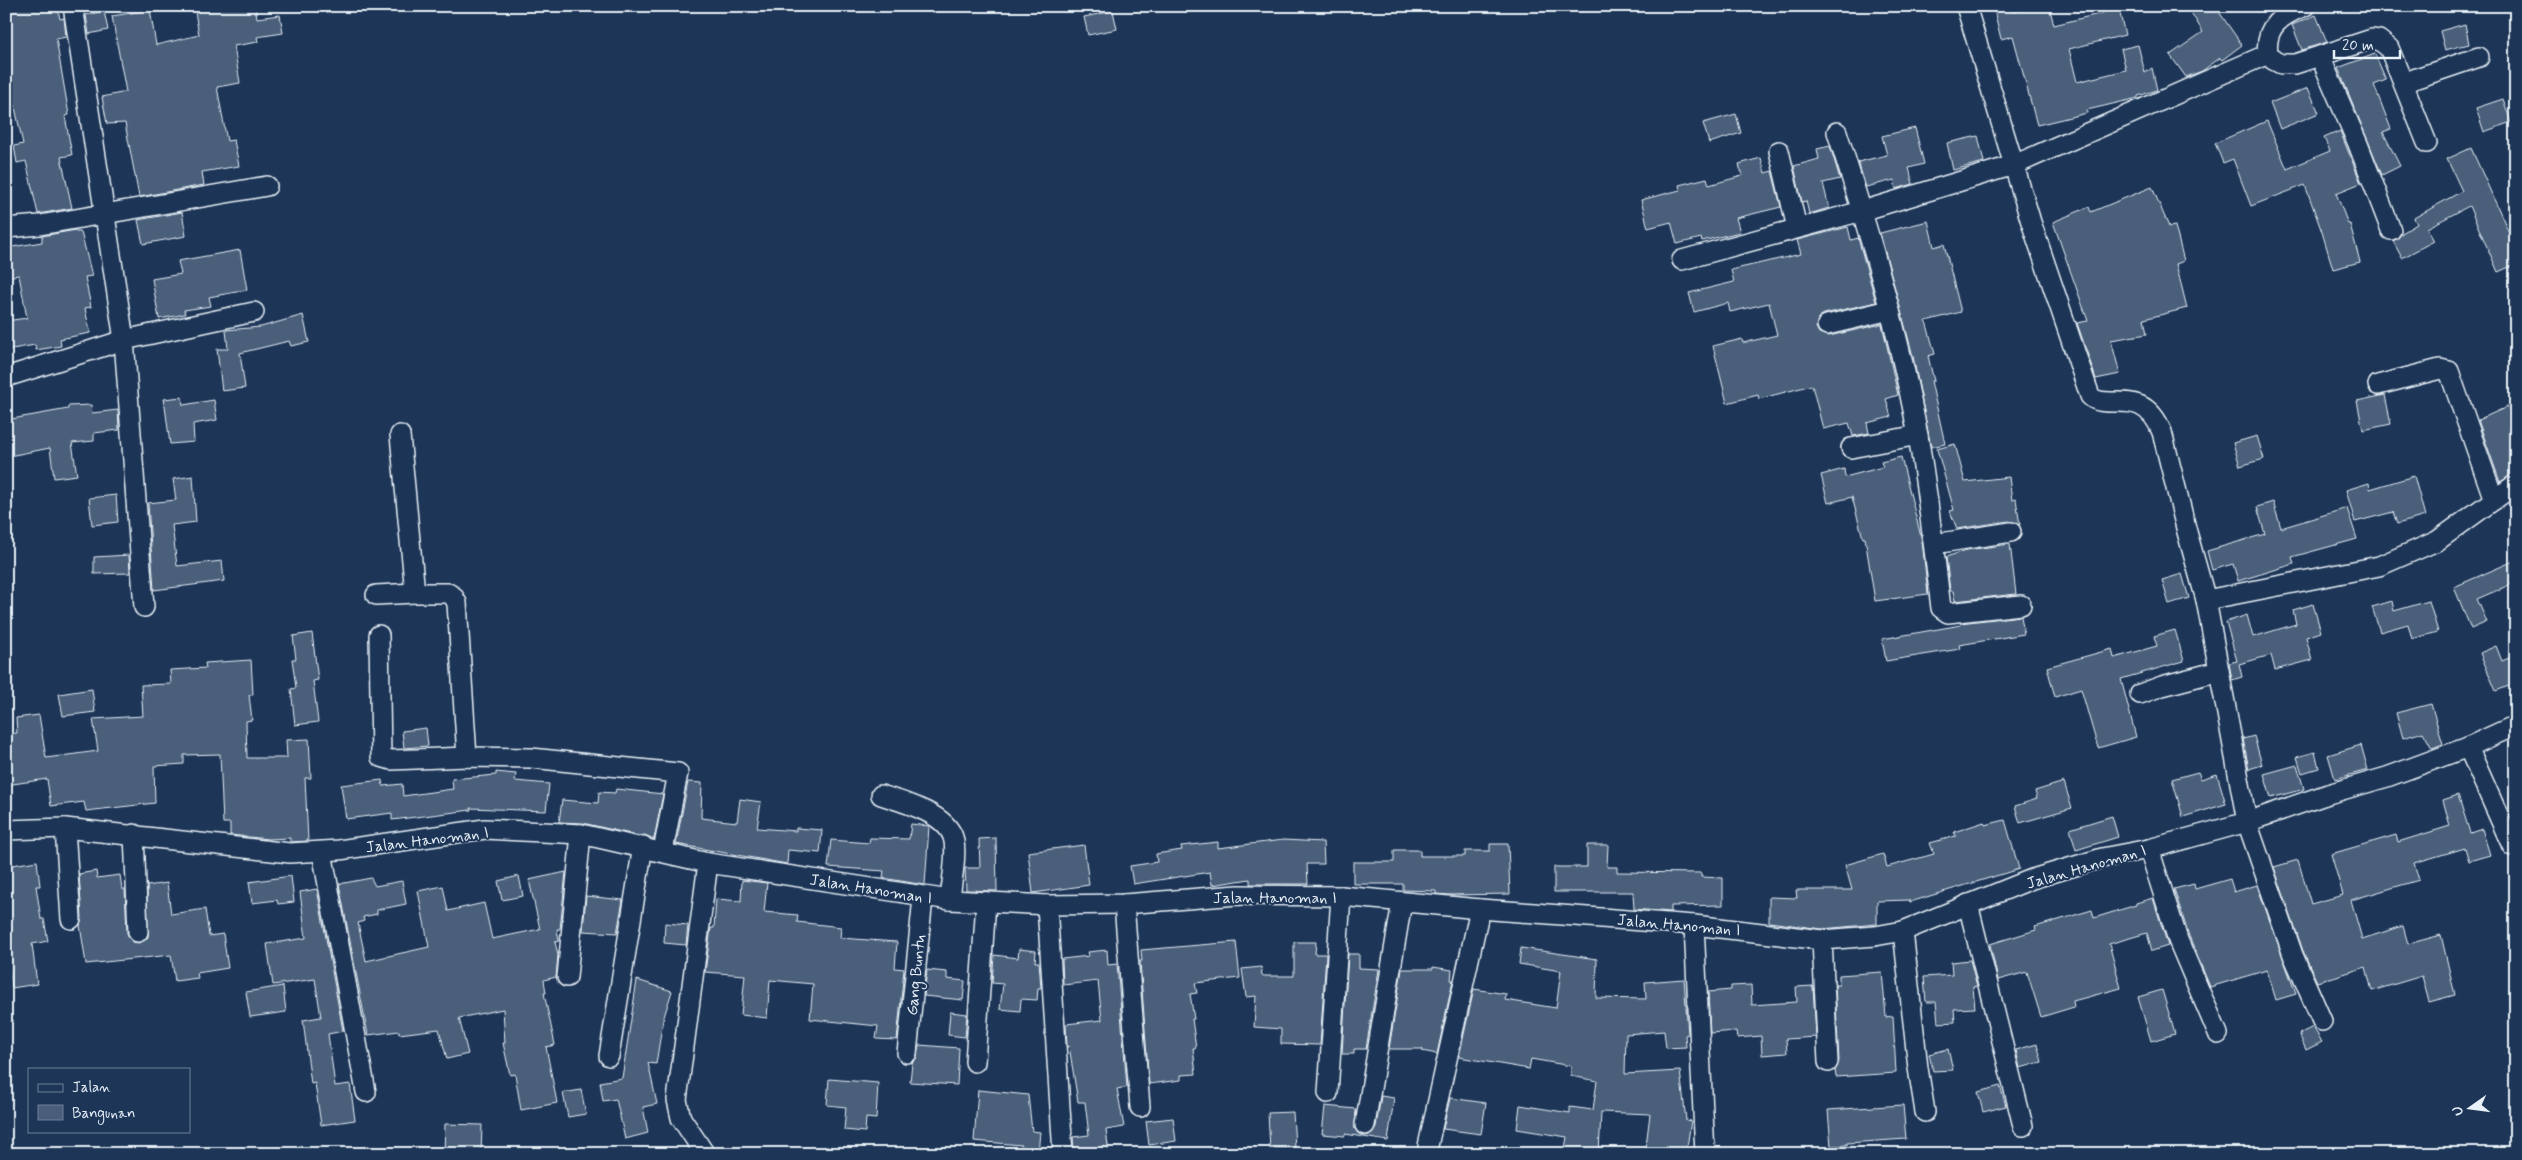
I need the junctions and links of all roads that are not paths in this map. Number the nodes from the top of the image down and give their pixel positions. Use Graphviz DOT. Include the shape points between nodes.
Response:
graph roads {
  1 [pos="73,6"];
  2 [pos="1966,6"];
  3 [pos="2305,6"];
  4 [pos="2268,54"];
  5 [pos="2320,56"];
  6 [pos="2479,57"];
  7 [pos="2404,82"];
  8 [pos="1837,132"];
  9 [pos="2427,143"];
  10 [pos="1779,151"];
  11 [pos="2014,165"];
  12 [pos="267,186"];
  13 [pos="1862,211"];
  14 [pos="106,212"];
  15 [pos="6,228"];
  16 [pos="1796,228"];
  17 [pos="2391,230"];
  18 [pos="1682,260"];
  19 [pos="1890,310"];
  20 [pos="254,312"];
  21 [pos="1827,325"];
  22 [pos="124,340"];
  23 [pos="6,377"];
  24 [pos="2378,385"];
  25 [pos="400,434"];
  26 [pos="1918,435"];
  27 [pos="1851,448"];
  28 [pos="2516,484"];
  29 [pos="2494,500"];
  30 [pos="2011,532"];
  31 [pos="1934,544"];
  32 [pos="415,593"];
  33 [pos="376,595"];
  34 [pos="2206,600"];
  35 [pos="2021,605"];
  36 [pos="144,607"];
  37 [pos="379,635"];
  38 [pos="2219,671"];
  39 [pos="2140,694"];
  40 [pos="2516,725"];
  41 [pos="2468,747"];
  42 [pos="467,757"];
  43 [pos="881,795"];
  44 [pos="2247,822"];
  45 [pos="66,828"];
  46 [pos="6,830"];
  47 [pos="134,834"];
  48 [pos="580,834"];
  49 [pos="643,846"];
  50 [pos="2512,846"];
  51 [pos="2148,849"];
  52 [pos="663,851"];
  53 [pos="322,852"];
  54 [pos="708,863"];
  55 [pos="1342,896"];
  56 [pos="924,898"];
  57 [pos="950,900"];
  58 [pos="986,902"];
  59 [pos="1402,902"];
  60 [pos="1124,904"];
  61 [pos="1968,904"];
  62 [pos="1047,905"];
  63 [pos="1480,910"];
  64 [pos="70,919"];
  65 [pos="1694,925"];
  66 [pos="1903,931"];
  67 [pos="138,932"];
  68 [pos="1822,940"];
  69 [pos="567,977"];
  70 [pos="2322,1021"];
  71 [pos="2218,1034"];
  72 [pos="907,1053"];
  73 [pos="609,1056"];
  74 [pos="975,1062"];
  75 [pos="1828,1062"];
  76 [pos="366,1092"];
  77 [pos="1328,1093"];
  78 [pos="1140,1107"];
  79 [pos="1925,1112"];
  80 [pos="1365,1125"];
  81 [pos="2023,1126"];
  82 [pos="1428,1146"];
  83 [pos="705,1154"];
  84 [pos="1064,1154"];
  85 [pos="1705,1154"];
  1 -- 14 [label="street"];
  2 -- 11 [label="street"];
  3 -- 4 [label="street" via="2281,16 2272,26 2266,43"];
  4 -- 5 [label="street" via="2273,60 2289,65"];
  4 -- 11 [label="street"];
  5 -- 7 [label="street" via="2372,39 2379,40 2389,48"];
  5 -- 17 [label="street"];
  6 -- 7 [label="street"];
  7 -- 9 [label="street"];
  8 -- 13 [label="street"];
  10 -- 16 [label="street"];
  11 -- 13 [label="street"];
  11 -- 34 [label="street" via="2090,396 2097,400 2127,401 2148,410 2157,418"];
  12 -- 14 [label="street"];
  13 -- 16 [label="street"];
  13 -- 19 [label="street"];
  14 -- 15 [label="street"];
  14 -- 22 [label="street"];
  16 -- 18 [label="street"];
  19 -- 21 [label="street"];
  19 -- 26 [label="street"];
  20 -- 22 [label="street"];
  22 -- 23 [label="street"];
  22 -- 36 [label="street"];
  24 -- 29 [label="street" via="2440,369 2449,371"];
  25 -- 32 [label="street"];
  26 -- 27 [label="street"];
  26 -- 31 [label="street"];
  28 -- 29 [label="street"];
  29 -- 34 [label="street" via="2437,541 2379,566"];
  30 -- 31 [label="street"];
  31 -- 35 [label="street" via="1943,612"];
  32 -- 33 [label="street"];
  32 -- 42 [label="street" via="448,593 457,603"];
  34 -- 38 [label="street"];
  37 -- 42 [label="street" via="381,757 391,760"];
  38 -- 39 [label="street"];
  38 -- 44 [label="street"];
  40 -- 41 [label="street, Jalan Hanoman I"];
  41 -- 44 [label="street, Jalan Hanoman I"];
  41 -- 50 [label="street"];
  42 -- 52 [label="street" via="531,758 678,773"];
  43 -- 57 [label="street" via="920,808 944,823 949,830 954,844"];
  44 -- 51 [label="street, Jalan Hanoman I"];
  44 -- 70 [label="street" via="2293,955"];
  45 -- 46 [label="street, Jalan Hanoman I"];
  45 -- 47 [label="street, Jalan Hanoman I"];
  45 -- 64 [label="street"];
  47 -- 53 [label="street, Jalan Hanoman I" via="244,848"];
  47 -- 67 [label="street"];
  48 -- 49 [label="street, Jalan Hanoman I"];
  48 -- 53 [label="street, Jalan Hanoman I" via="485,829"];
  48 -- 69 [label="street"];
  49 -- 52 [label="street, Jalan Hanoman I"];
  49 -- 73 [label="street"];
  51 -- 61 [label="street, Jalan Hanoman I" via="2102,858 2032,879"];
  51 -- 71 [label="street" via="2178,940"];
  52 -- 54 [label="street, Jalan Hanoman I"];
  53 -- 76 [label="street"];
  54 -- 56 [label="street, Jalan Hanoman I"];
  54 -- 83 [label="street" via="677,1100 681,1118"];
  55 -- 59 [label="street, Jalan Hanoman I"];
  55 -- 60 [label="street, Jalan Hanoman I" via="1238,895"];
  55 -- 77 [label="street"];
  56 -- 57 [label="street, Jalan Hanoman I"];
  56 -- 72 [label="street, Gang Buntu"];
  57 -- 58 [label="street, Jalan Hanoman I"];
  58 -- 62 [label="street, Jalan Hanoman I"];
  58 -- 74 [label="street"];
  59 -- 63 [label="street, Jalan Hanoman I"];
  59 -- 80 [label="street"];
  60 -- 62 [label="street, Jalan Hanoman I"];
  60 -- 78 [label="street"];
  61 -- 66 [label="street, Jalan Hanoman I"];
  61 -- 81 [label="street"];
  62 -- 84 [label="street"];
  63 -- 65 [label="street, Jalan Hanoman I"];
  63 -- 82 [label="street"];
  65 -- 68 [label="street, Jalan Hanoman I"];
  65 -- 85 [label="street"];
  66 -- 68 [label="street, Jalan Hanoman I"];
  66 -- 79 [label="street"];
  68 -- 75 [label="street"];
}
